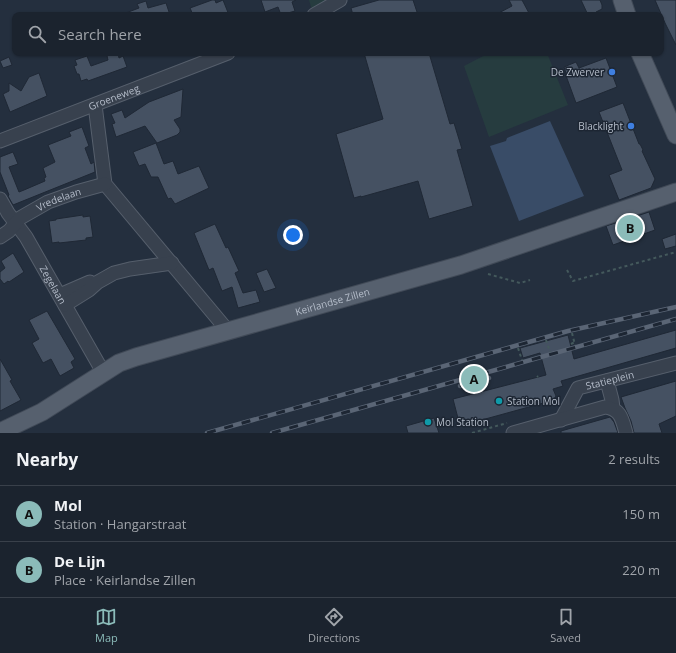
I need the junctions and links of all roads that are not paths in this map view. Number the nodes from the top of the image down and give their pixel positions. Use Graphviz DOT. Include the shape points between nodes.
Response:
graph roads {
  1 [pos="340,0"];
  2 [pos="622,0"];
  3 [pos="319,12"];
  4 [pos="626,12"];
  5 [pos="220,56"];
  6 [pos="641,56"];
  7 [pos="95,105"];
  8 [pos="676,135"];
  9 [pos="0,141"];
  10 [pos="106,184"];
  11 [pos="676,192"];
  12 [pos="0,200"];
  13 [pos="15,223"];
  14 [pos="0,237"];
  15 [pos="161,250"];
  16 [pos="172,263"];
  17 [pos="130,269"];
  18 [pos="62,300"];
  19 [pos="228,331"];
  20 [pos="676,363"];
  21 [pos="103,372"];
  22 [pos="607,381"];
  23 [pos="613,408"];
  24 [pos="561,420"];
  25 [pos="0,432"];
  26 [pos="513,433"];
  27 [pos="626,433"];
  1 -- 3 [label="street"];
  2 -- 4 [label="main road"];
  5 -- 7 [label="street, Groeneweg"];
  6 -- 8 [label="main road"];
  7 -- 9 [label="street, Groeneweg"];
  7 -- 10 [label="street"];
  10 -- 13 [label="street, Vredelaan" via="48,202"];
  10 -- 15 [label="street"];
  11 -- 19 [label="main road, Keirlandse Zillen" via="461,265"];
  12 -- 13 [label="street, Zegelaan"];
  13 -- 14 [label="street, Vredelaan"];
  13 -- 18 [label="street, Zegelaan" via="26,237"];
  15 -- 16 [label="street"];
  15 -- 17 [label="street"];
  16 -- 17 [label="street"];
  16 -- 19 [label="street"];
  17 -- 18 [label="street" via="98,282 88,282"];
  18 -- 21 [label="street, Zegelaan"];
  19 -- 21 [label="main road, Keirlandse Zillen" via="119,362"];
  20 -- 22 [label="street, Statieplein"];
  21 -- 25 [label="main road, Keirlandse Zillen" via="42,412"];
  22 -- 23 [label="street"];
  22 -- 24 [label="street, Statieplein" via="578,388"];
  23 -- 24 [label="street" via="605,407"];
  23 -- 27 [label="street" via="621,417"];
  24 -- 26 [label="street"];
}
